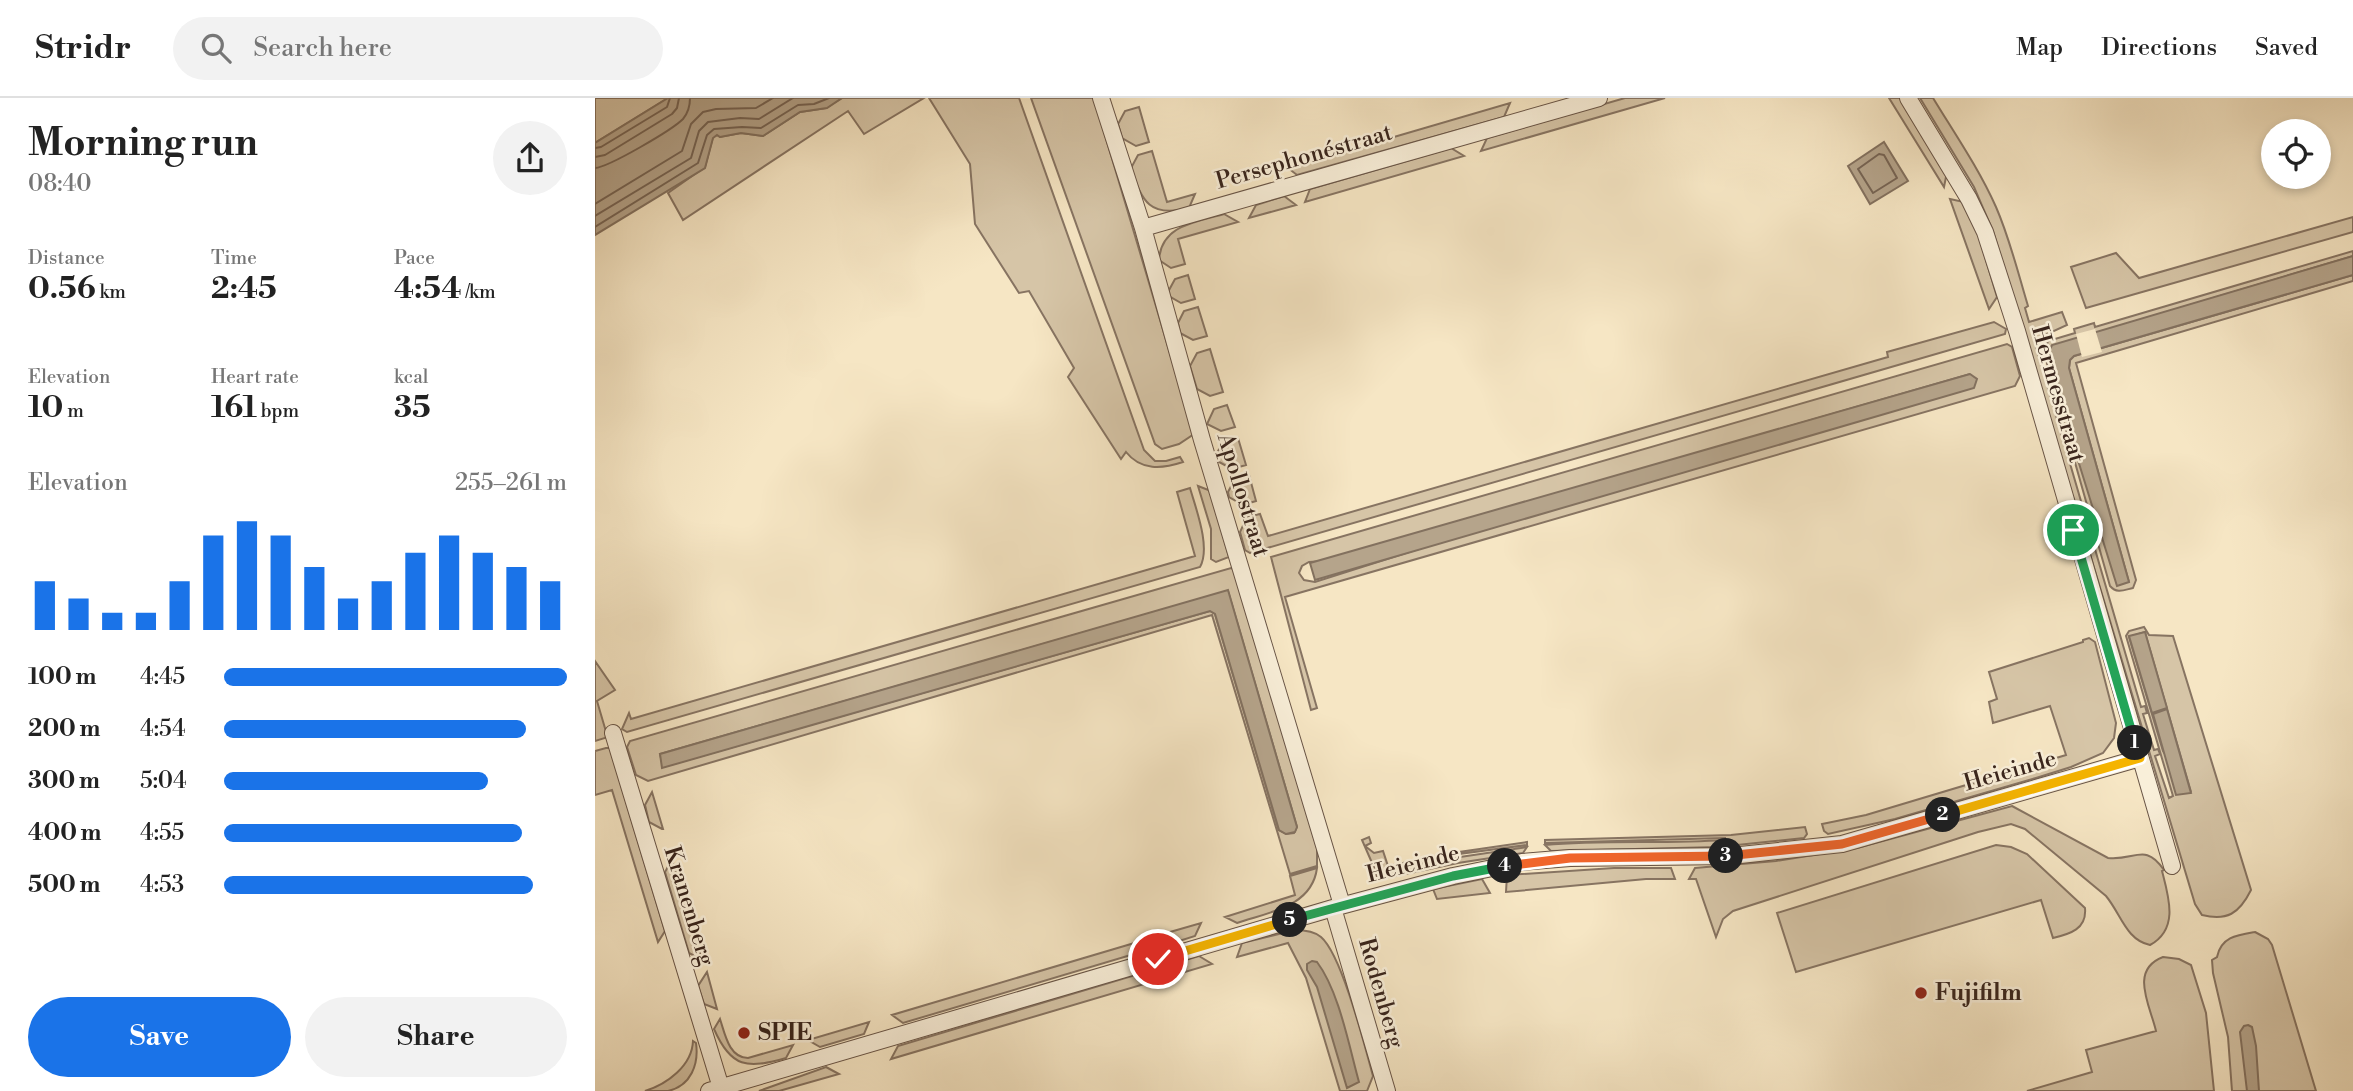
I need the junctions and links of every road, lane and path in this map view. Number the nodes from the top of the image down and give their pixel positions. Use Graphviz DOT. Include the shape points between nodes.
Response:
graph roads {
  1 [pos="1101,98"];
  2 [pos="1599,98"];
  3 [pos="1908,98"];
  4 [pos="1143,228"];
  5 [pos="614,733"];
  6 [pos="2140,758"];
  7 [pos="2172,866"];
  8 [pos="1337,906"];
  9 [pos="717,1090"];
  10 [pos="1387,1091"];
  1 -- 4 [label="street, Apollostraat"];
  2 -- 4 [label="street, Persephonéstraat"];
  3 -- 6 [label="street, Hermesstraat" via="1985,232"];
  4 -- 8 [label="street, Apollostraat"];
  5 -- 9 [label="street, Kranenberg"];
  6 -- 7 [label="street, Hermesstraat"];
  6 -- 8 [label="street, Heieinde" via="1842,844 1731,856 1522,862"];
  8 -- 9 [label="street, Heieinde"];
  8 -- 10 [label="street, Rodenberg"];
}
